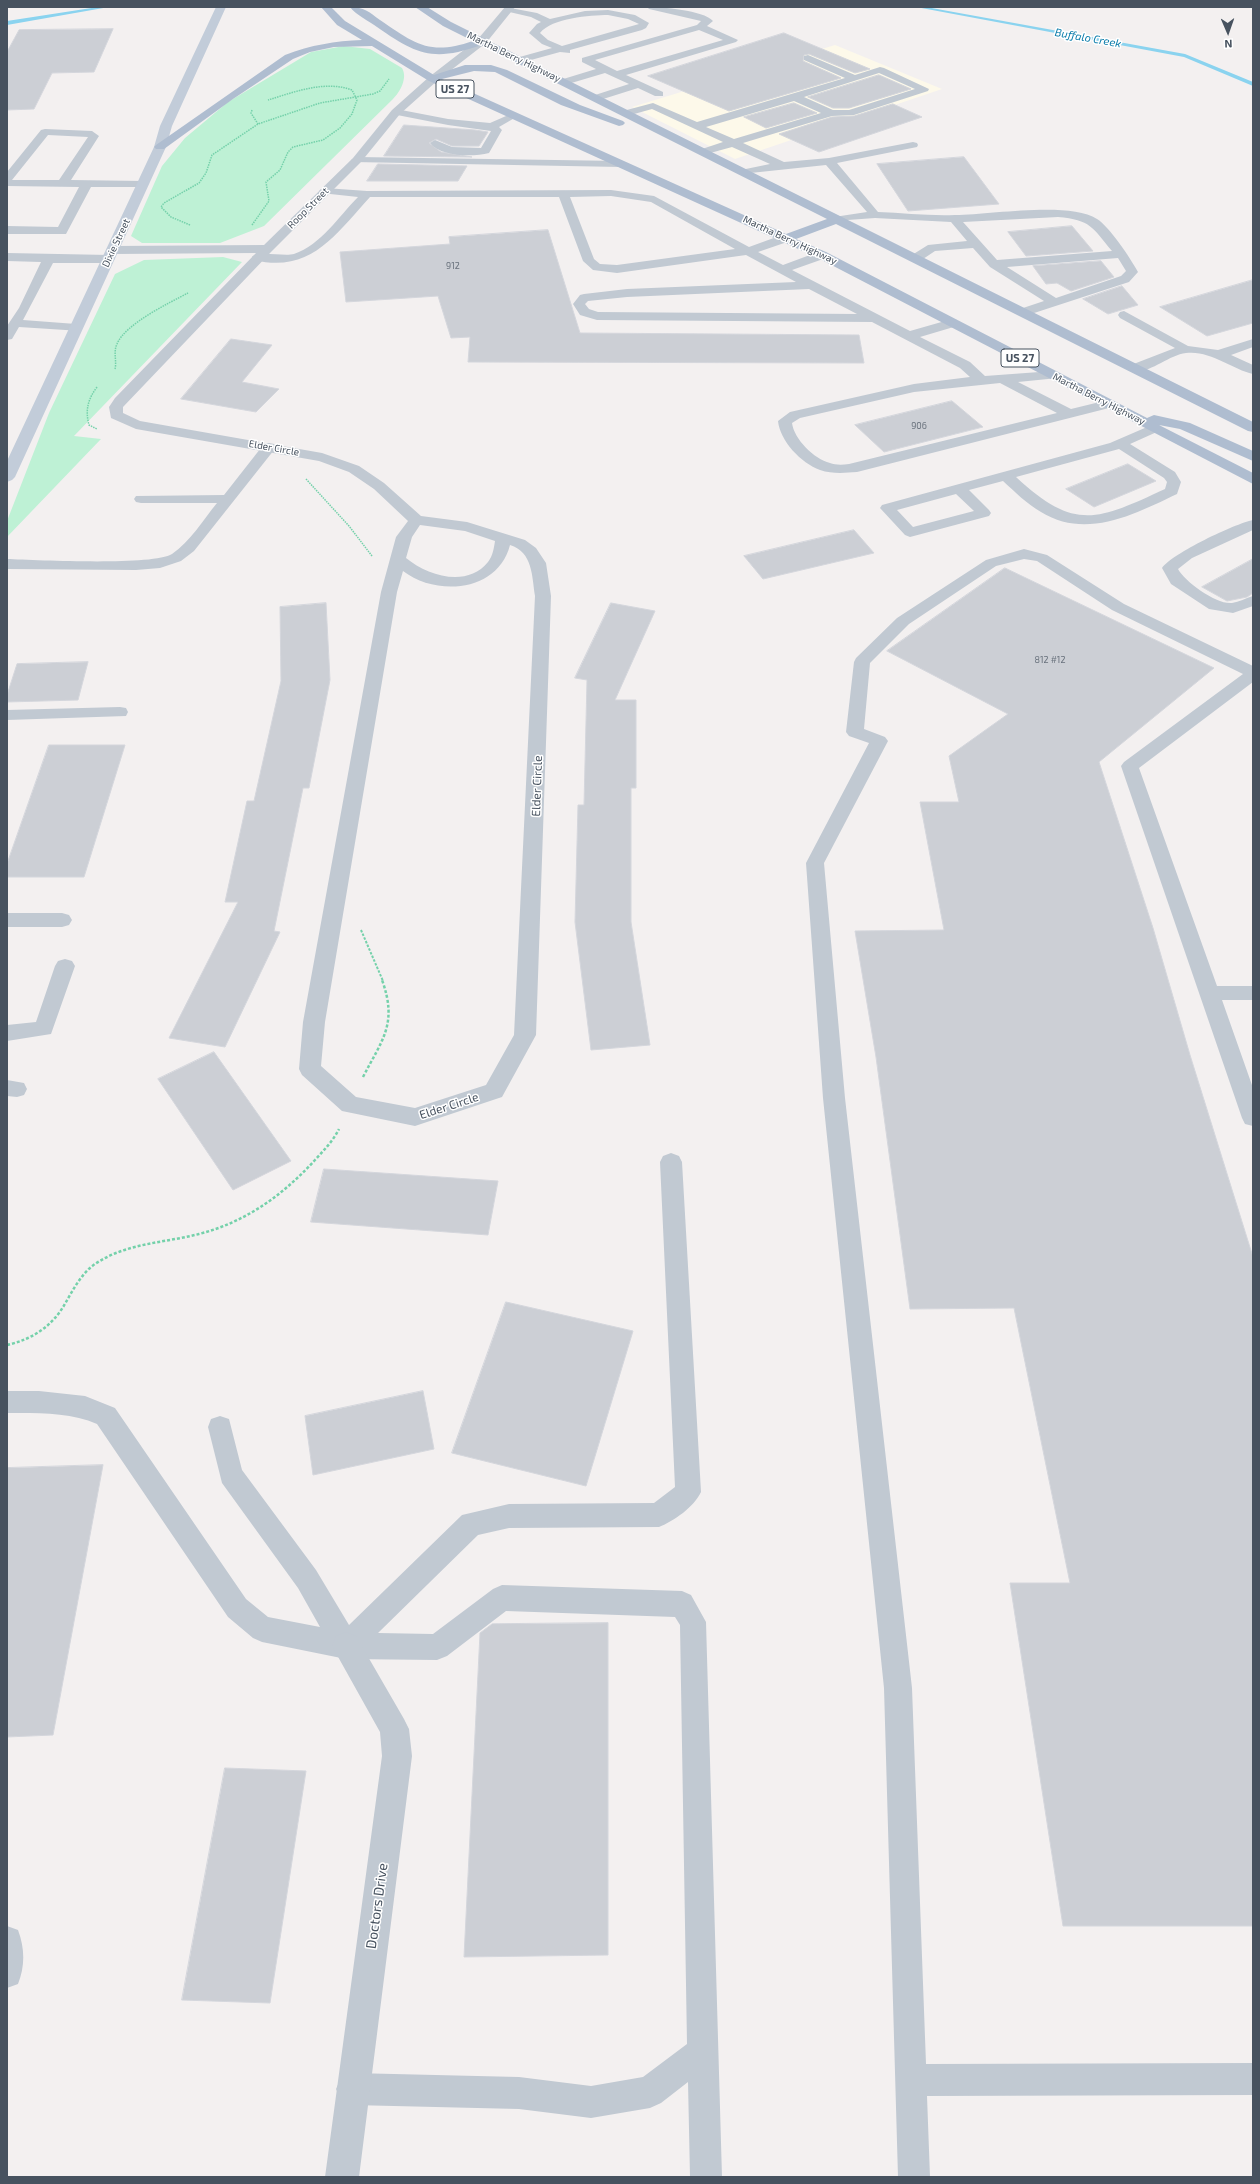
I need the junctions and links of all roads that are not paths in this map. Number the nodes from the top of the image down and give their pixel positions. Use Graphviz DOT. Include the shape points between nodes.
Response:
graph roads {
  1 [pos="220,7"];
  2 [pos="326,7"];
  3 [pos="355,7"];
  4 [pos="420,7"];
  5 [pos="652,7"];
  6 [pos="509,8"];
  7 [pos="549,22"];
  8 [pos="700,27"];
  9 [pos="482,41"];
  10 [pos="375,43"];
  11 [pos="562,49"];
  12 [pos="808,58"];
  13 [pos="520,60"];
  14 [pos="586,60"];
  15 [pos="606,69"];
  16 [pos="617,74"];
  17 [pos="854,78"];
  18 [pos="433,79"];
  19 [pos="564,82"];
  20 [pos="640,84"];
  21 [pos="659,94"];
  22 [pos="795,97"];
  23 [pos="596,98"];
  24 [pos="396,112"];
  25 [pos="627,113"];
  26 [pos="831,113"];
  27 [pos="513,116"];
  28 [pos="492,126"];
  29 [pos="697,126"];
  30 [pos="673,136"];
  31 [pos="435,143"];
  32 [pos="734,143"];
  33 [pos="913,145"];
  34 [pos="160,147"];
  35 [pos="455,147"];
  36 [pos="703,152"];
  37 [pos="486,156"];
  38 [pos="356,160"];
  39 [pos="449,161"];
  40 [pos="829,161"];
  41 [pos="621,164"];
  42 [pos="781,165"];
  43 [pos="745,172"];
  44 [pos="7,179"];
  45 [pos="7,183"];
  46 [pos="63,183"];
  47 [pos="87,183"];
  48 [pos="143,184"];
  49 [pos="325,191"];
  50 [pos="563,193"];
  51 [pos="367,194"];
  52 [pos="875,215"];
  53 [pos="838,219"];
  54 [pos="954,219"];
  55 [pos="7,230"];
  56 [pos="786,238"];
  57 [pos="976,244"];
  58 [pos="748,251"];
  59 [pos="262,253"];
  60 [pos="111,254"];
  61 [pos="1121,254"];
  62 [pos="822,255"];
  63 [pos="7,257"];
  64 [pos="49,258"];
  65 [pos="916,258"];
  66 [pos="994,264"];
  67 [pos="782,270"];
  68 [pos="812,285"];
  69 [pos="1054,302"];
  70 [pos="1024,312"];
  71 [pos="1124,315"];
  72 [pos="874,318"];
  73 [pos="16,323"];
  74 [pos="952,323"];
  75 [pos="76,328"];
  76 [pos="7,336"];
  77 [pos="908,336"];
  78 [pos="1253,343"];
  79 [pos="1185,349"];
  80 [pos="1219,354"];
  81 [pos="1136,368"];
  82 [pos="1253,370"];
  83 [pos="1053,375"];
  84 [pos="1003,379"];
  85 [pos="981,380"];
  86 [pos="1115,407"];
  87 [pos="1069,414"];
  88 [pos="116,415"];
  89 [pos="1250,424"];
  90 [pos="1154,428"];
  91 [pos="1120,444"];
  92 [pos="270,447"];
  93 [pos="1253,457"];
  94 [pos="1005,475"];
  95 [pos="7,477"];
  96 [pos="1253,479"];
  97 [pos="958,488"];
  98 [pos="141,499"];
  99 [pos="227,500"];
  100 [pos="416,520"];
  101 [pos="1253,525"];
  102 [pos="504,538"];
  103 [pos="397,558"];
  104 [pos="7,564"];
  105 [pos="1253,601"];
  106 [pos="1253,673"];
  107 [pos="120,712"];
  108 [pos="7,715"];
  109 [pos="7,920"];
  110 [pos="62,920"];
  111 [pos="65,966"];
  112 [pos="1209,993"];
  113 [pos="1253,993"];
  114 [pos="7,1033"];
  115 [pos="1253,1118"];
  116 [pos="671,1162"];
  117 [pos="7,1402"];
  118 [pos="220,1427"];
  119 [pos="346,1646"];
  120 [pos="7,1941"];
  121 [pos="7,1973"];
  122 [pos="702,2052"];
  123 [pos="1253,2079"];
  124 [pos="911,2080"];
  125 [pos="352,2089"];
  126 [pos="342,2177"];
  127 [pos="706,2177"];
  128 [pos="914,2177"];
  1 -- 34 [label="street, Dixie Street" via="166,126"];
  2 -- 10 [label="main road, Martha Berry Highway / US 27" via="342,23"];
  3 -- 9 [label="main road" via="407,41 428,50 456,50"];
  4 -- 9 [label="main road, Martha Berry Highway"];
  5 -- 8 [label="lane" via="708,21"];
  6 -- 7 [label="lane"];
  6 -- 9 [label="street, Roop Street"];
  7 -- 11 [label="lane" via="540,26 534,33 545,42"];
  7 -- 11 [label="lane" via="598,11 623,14 644,23 643,26"];
  8 -- 14 [label="lane"];
  8 -- 16 [label="lane" via="732,40"];
  9 -- 13 [label="main road, Martha Berry Highway"];
  9 -- 18 [label="street, Roop Street"];
  10 -- 18 [label="main road, Martha Berry Highway / US 27"];
  10 -- 34 [label="main road" via="334,44 289,57"];
  11 -- 13 [label="lane"];
  11 -- 14 [label="lane"];
  12 -- 17 [label="lane"];
  13 -- 19 [label="main road, Martha Berry Highway"];
  14 -- 15 [label="lane"];
  15 -- 16 [label="lane"];
  15 -- 19 [label="lane"];
  16 -- 20 [label="lane"];
  17 -- 22 [label="lane"];
  17 -- 26 [label="lane" via="880,70 924,89 850,113"];
  18 -- 24 [label="street, Roop Street"];
  18 -- 27 [label="main road, Martha Berry Highway / US 27"];
  18 -- 30 [label="main road" via="456,69 498,70 606,119"];
  19 -- 23 [label="main road, Martha Berry Highway"];
  20 -- 21 [label="lane"];
  20 -- 23 [label="lane"];
  22 -- 26 [label="lane"];
  22 -- 29 [label="lane"];
  23 -- 25 [label="main road, Martha Berry Highway"];
  24 -- 28 [label="lane" via="446,125"];
  24 -- 38 [label="street, Roop Street"];
  25 -- 29 [label="lane" via="653,106"];
  25 -- 30 [label="main road, Martha Berry Highway"];
  26 -- 32 [label="lane"];
  27 -- 28 [label="lane"];
  27 -- 41 [label="main road, Martha Berry Highway / US 27"];
  28 -- 37 [label="lane" via="497,130"];
  29 -- 32 [label="lane"];
  30 -- 36 [label="main road, Martha Berry Highway"];
  31 -- 35 [label="lane" via="439,147"];
  32 -- 36 [label="lane"];
  32 -- 42 [label="lane"];
  33 -- 40 [label="lane"];
  34 -- 48 [label="street, Dixie Street"];
  35 -- 37 [label="lane"];
  35 -- 39 [label="lane"];
  36 -- 43 [label="main road, Martha Berry Highway"];
  37 -- 39 [label="lane"];
  37 -- 41 [label="lane"];
  38 -- 39 [label="lane"];
  38 -- 49 [label="street, Roop Street"];
  40 -- 42 [label="lane"];
  40 -- 52 [label="lane"];
  41 -- 56 [label="main road, Martha Berry Highway / US 27"];
  42 -- 43 [label="lane"];
  43 -- 53 [label="main road, Martha Berry Highway"];
  44 -- 46 [label="lane" via="45,132 92,134 94,136"];
  45 -- 46 [label="lane"];
  46 -- 47 [label="lane"];
  47 -- 48 [label="lane"];
  47 -- 55 [label="lane" via="62,231"];
  48 -- 60 [label="street, Dixie Street"];
  49 -- 51 [label="lane"];
  49 -- 59 [label="street, Roop Street"];
  50 -- 51 [label="lane"];
  50 -- 58 [label="lane" via="611,193 654,199"];
  50 -- 58 [label="lane" via="589,261 597,267 617,269"];
  51 -- 59 [label="lane" via="314,249 296,257 282,259"];
  52 -- 53 [label="lane"];
  52 -- 54 [label="lane"];
  53 -- 56 [label="main road"];
  53 -- 65 [label="main road, Martha Berry Highway"];
  54 -- 57 [label="lane"];
  54 -- 61 [label="lane" via="1058,214 1080,216 1094,222"];
  56 -- 58 [label="lane"];
  56 -- 62 [label="main road, Martha Berry Highway / US 27"];
  57 -- 65 [label="lane" via="932,248"];
  57 -- 66 [label="lane"];
  58 -- 67 [label="lane"];
  59 -- 60 [label="street"];
  59 -- 88 [label="street, Roop Street" via="120,401 116,407"];
  60 -- 64 [label="lane"];
  60 -- 75 [label="street, Dixie Street"];
  61 -- 66 [label="lane"];
  61 -- 69 [label="lane" via="1132,272 1125,279"];
  62 -- 67 [label="lane"];
  62 -- 74 [label="main road, Martha Berry Highway / US 27"];
  63 -- 64 [label="lane"];
  64 -- 73 [label="lane"];
  65 -- 70 [label="main road, Martha Berry Highway"];
  66 -- 69 [label="lane"];
  67 -- 68 [label="lane"];
  68 -- 72 [label="lane"];
  68 -- 72 [label="lane" via="627,293 584,298 579,304 584,312 597,316"];
  69 -- 70 [label="lane"];
  70 -- 81 [label="main road, Martha Berry Highway"];
  71 -- 79 [label="lane"];
  72 -- 77 [label="lane"];
  73 -- 75 [label="lane"];
  73 -- 76 [label="lane"];
  74 -- 77 [label="lane"];
  74 -- 83 [label="main road, Martha Berry Highway / US 27"];
  75 -- 95 [label="street, Dixie Street"];
  77 -- 85 [label="lane" via="965,365"];
  78 -- 80 [label="lane"];
  79 -- 80 [label="lane"];
  79 -- 81 [label="lane"];
  80 -- 82 [label="lane"];
  81 -- 89 [label="main road, Martha Berry Highway"];
  83 -- 84 [label="lane"];
  83 -- 86 [label="main road, Martha Berry Highway / US 27"];
  84 -- 85 [label="lane"];
  84 -- 87 [label="lane"];
  85 -- 87 [label="lane" via="914,388 795,415 785,421 784,428 794,443 823,466 838,469 857,468"];
  86 -- 87 [label="lane"];
  86 -- 90 [label="main road, Martha Berry Highway / US 27"];
  86 -- 93 [label="main road" via="1184,426"];
  88 -- 92 [label="street, Elder Circle" via="136,425"];
  90 -- 91 [label="lane"];
  90 -- 96 [label="main road, Martha Berry Highway / US 27"];
  91 -- 94 [label="lane"];
  91 -- 94 [label="lane" via="1170,475 1174,482 1172,491 1110,519 1091,521 1052,513"];
  92 -- 99 [label="lane"];
  92 -- 100 [label="street, Elder Circle" via="322,458 354,469 379,486"];
  94 -- 97 [label="lane"];
  97 -- 97 [label="lane" via="984,513 910,532 887,508"];
  98 -- 99 [label="lane"];
  99 -- 104 [label="lane" via="189,548 176,558 160,563"];
  100 -- 102 [label="street, Elder Circle" via="467,527"];
  100 -- 103 [label="street, Elder Circle" via="404,537"];
  101 -- 105 [label="lane" via="1187,556 1170,568 1177,581 1215,606 1233,608"];
  102 -- 103 [label="street" via="495,563 476,578 442,581 423,576"];
  102 -- 103 [label="street, Elder Circle" via="519,543 530,551 538,563 543,596 525,1036 494,1091 415,1117 350,1105 310,1069 315,1014"];
  106 -- 112 [label="lane" via="1130,766"];
  106 -- 124 [label="lane" via="1118,607 1042,558 1024,554 991,563 903,621 862,662 855,732 879,741 815,862 834,1098 898,1688"];
  107 -- 108 [label="lane"];
  109 -- 110 [label="lane"];
  111 -- 114 [label="lane" via="44,1029"];
  112 -- 113 [label="lane"];
  112 -- 115 [label="lane"];
  116 -- 119 [label="lane" via="688,1492 658,1515 509,1516 471,1524"];
  117 -- 119 [label="lane" via="39,1402 85,1407 106,1416 237,1608 262,1628"];
  118 -- 119 [label="lane" via="231,1475 307,1579"];
  119 -- 122 [label="lane" via="437,1647 502,1598 682,1604 693,1622"];
  119 -- 125 [label="street, Doctors Drive" via="394,1729 397,1756"];
  120 -- 121 [label="lane"];
  122 -- 125 [label="lane" via="650,2092 591,2102 520,2093"];
  122 -- 127 [label="lane"];
  123 -- 124 [label="lane"];
  124 -- 128 [label="lane"];
  125 -- 126 [label="street, Doctors Drive"];
}
